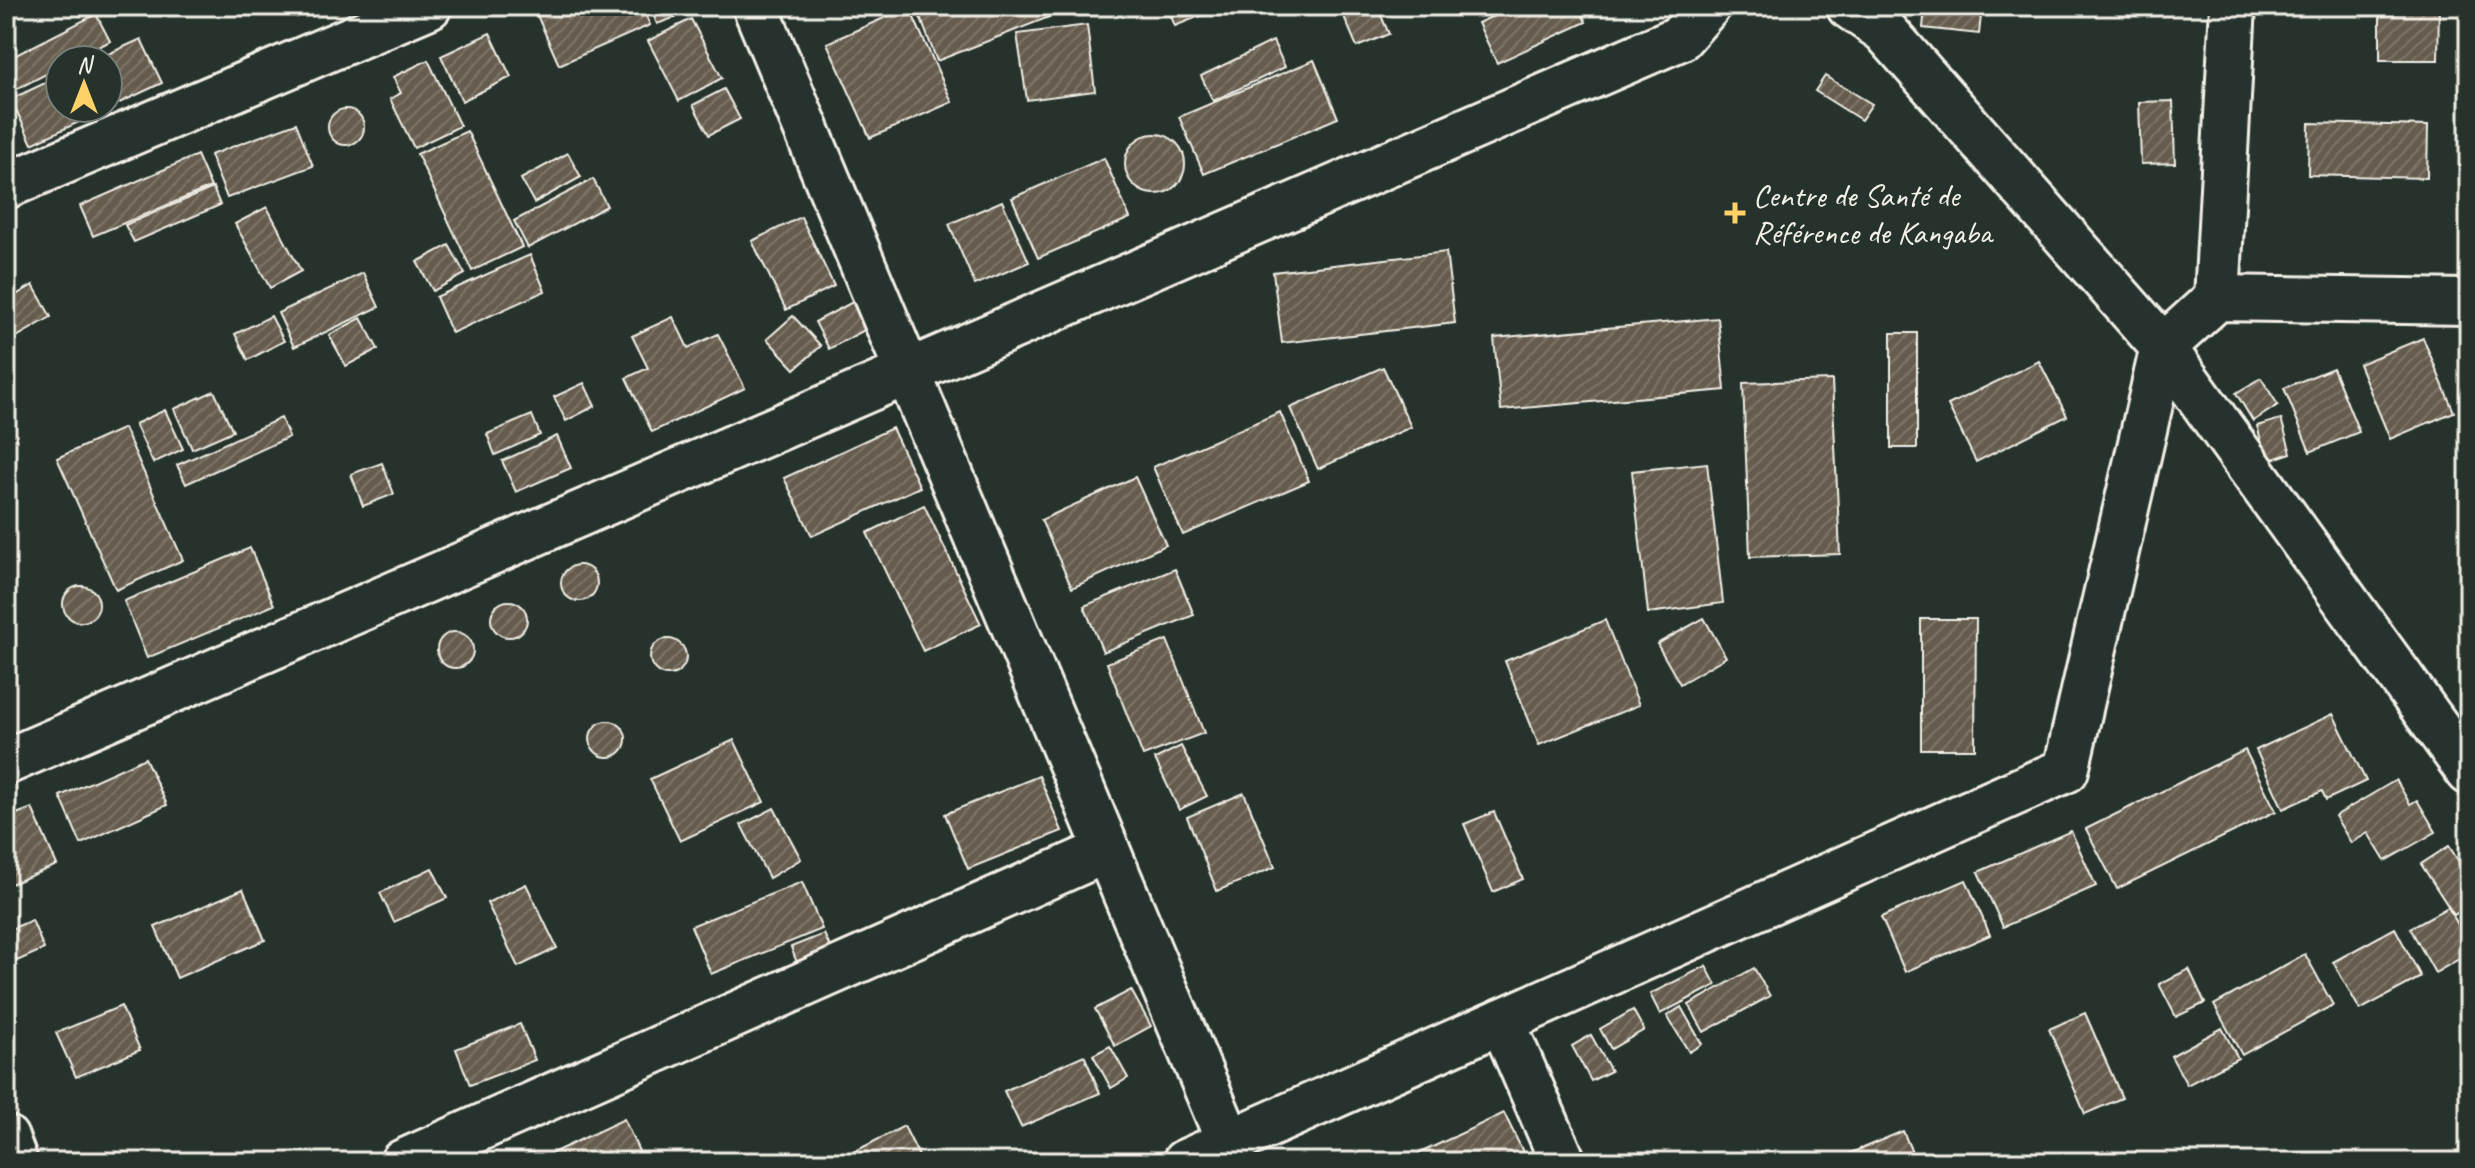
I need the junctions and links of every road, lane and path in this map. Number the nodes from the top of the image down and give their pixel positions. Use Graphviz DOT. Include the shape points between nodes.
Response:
graph roads {
  1 [pos="429,6"];
  2 [pos="755,6"];
  3 [pos="1708,6"];
  4 [pos="1849,6"];
  5 [pos="2233,6"];
  6 [pos="6,186"];
  7 [pos="2217,298"];
  8 [pos="2469,302"];
  9 [pos="2163,347"];
  10 [pos="908,372"];
  11 [pos="6,762"];
  12 [pos="2469,772"];
  13 [pos="1107,850"];
  14 [pos="1502,1021"];
  15 [pos="6,1138"];
  16 [pos="1229,1142"];
  17 [pos="15,1162"];
  18 [pos="403,1162"];
  19 [pos="1185,1162"];
  20 [pos="1563,1162"];
  1 -- 6 [label="street"];
  2 -- 10 [label="street"];
  3 -- 10 [label="street" via="1680,38"];
  4 -- 9 [label="street" via="1884,30"];
  5 -- 7 [label="street"];
  7 -- 8 [label="street"];
  7 -- 9 [label="street"];
  9 -- 12 [label="street"];
  9 -- 14 [label="street" via="2066,770"];
  10 -- 11 [label="street"];
  10 -- 13 [label="street"];
  13 -- 16 [label="street"];
  13 -- 18 [label="street"];
  14 -- 16 [label="street"];
  14 -- 20 [label="street"];
  15 -- 17 [label="street"];
  16 -- 19 [label="street"];
}
